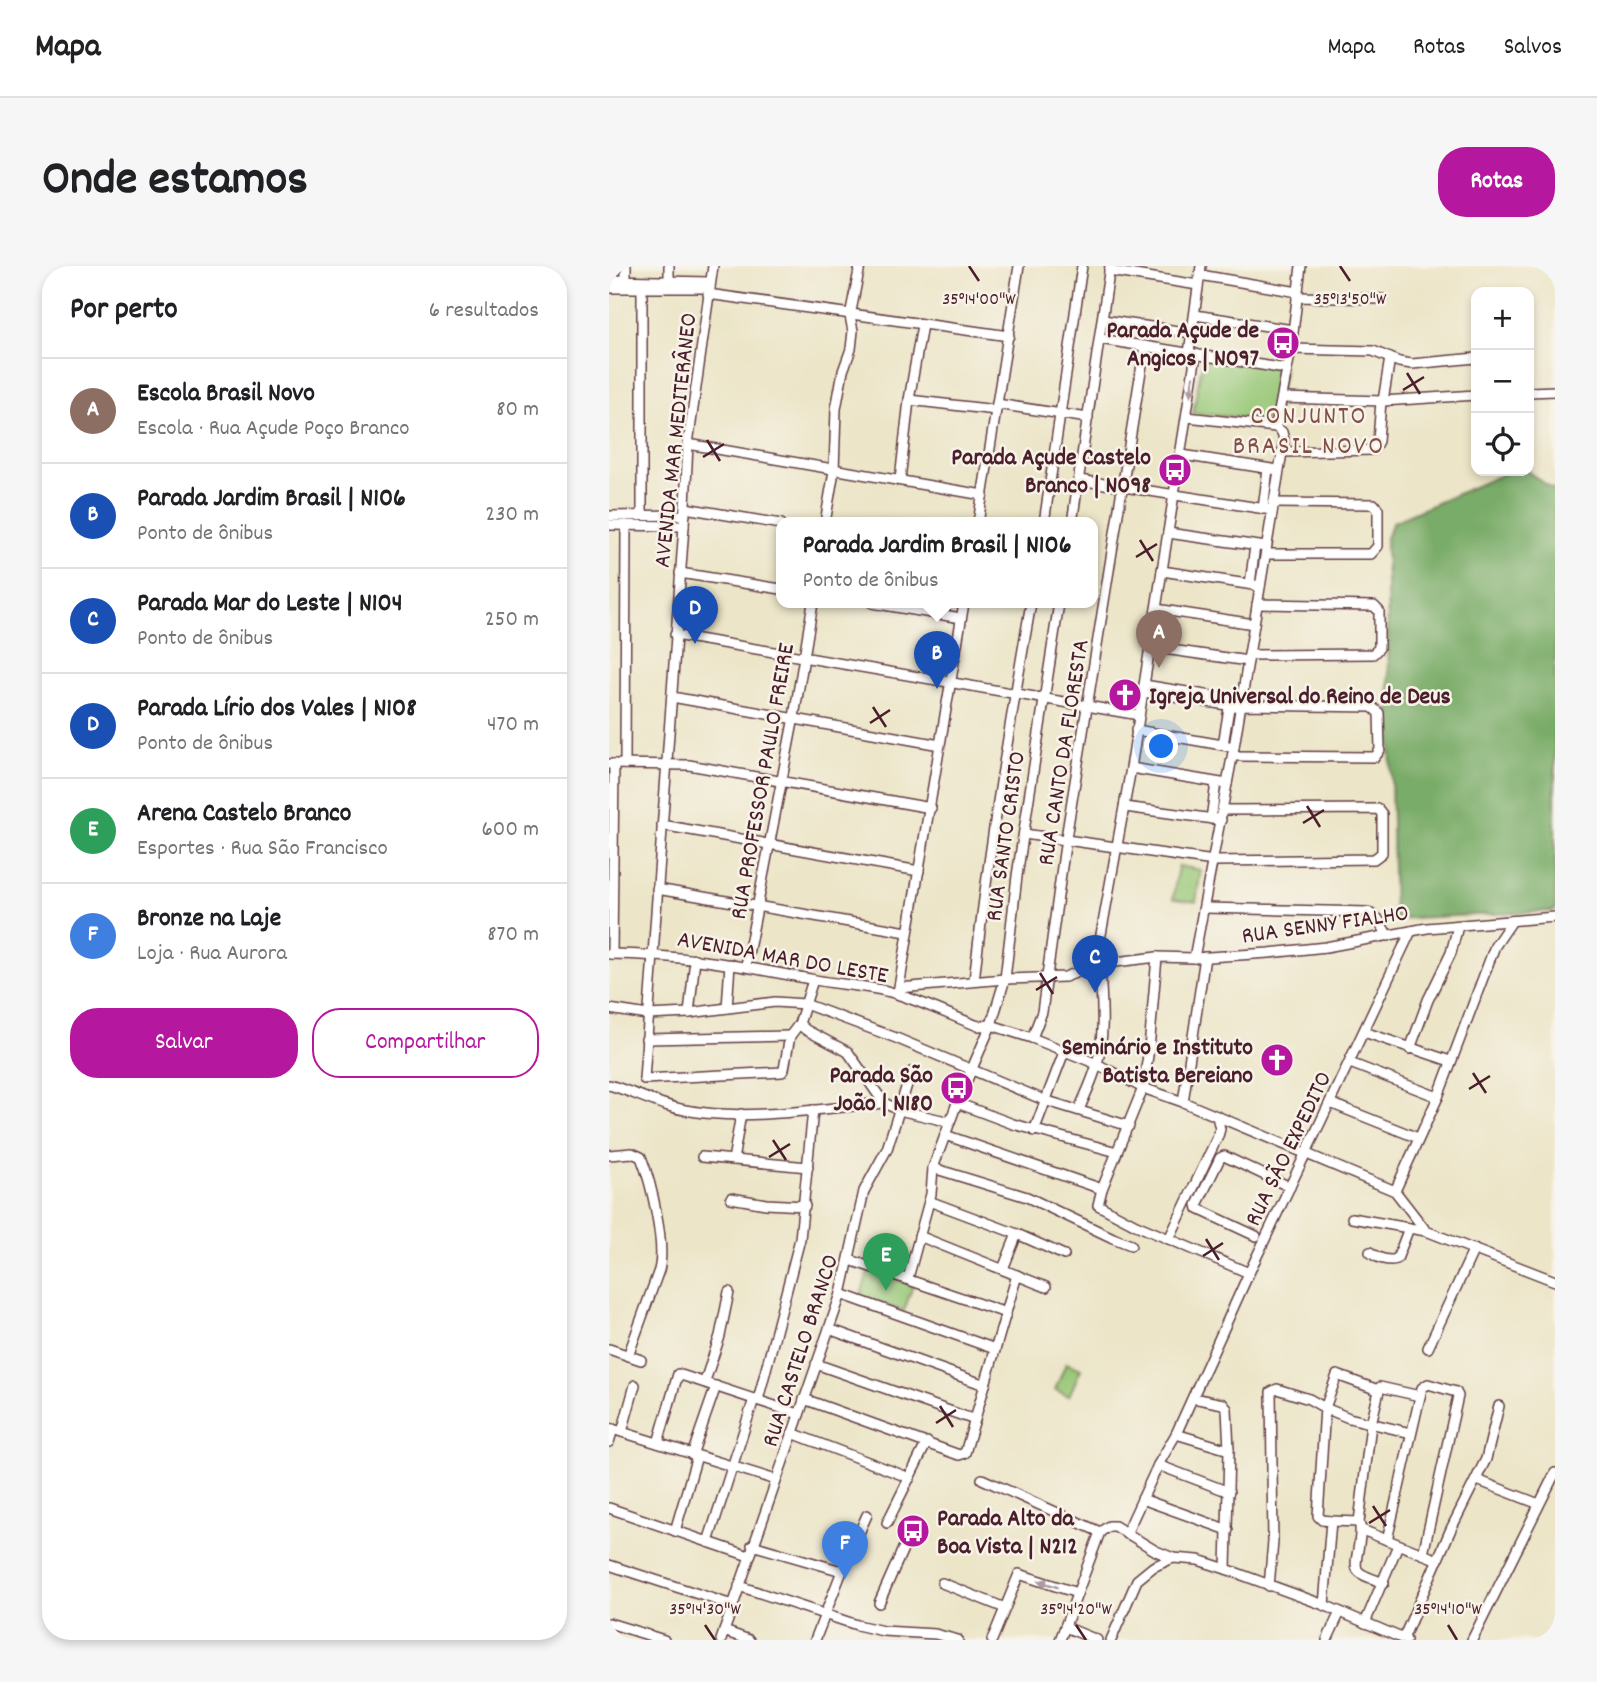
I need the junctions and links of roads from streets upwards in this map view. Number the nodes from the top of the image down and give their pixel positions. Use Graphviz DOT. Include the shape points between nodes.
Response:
graph roads {
  1 [pos="626,266"];
  2 [pos="669,266"];
  3 [pos="713,266"];
  4 [pos="860,266"];
  5 [pos="1019,266"];
  6 [pos="1082,266"];
  7 [pos="1300,266"];
  8 [pos="1110,269"];
  9 [pos="1200,275"];
  10 [pos="626,279"];
  11 [pos="609,280"];
  12 [pos="669,280"];
  13 [pos="609,288"];
  14 [pos="642,288"];
  15 [pos="709,288"];
  16 [pos="1298,294"];
  17 [pos="1382,299"];
  18 [pos="1195,315"];
  19 [pos="851,316"];
  20 [pos="1103,320"];
  21 [pos="922,325"];
  22 [pos="1293,330"];
  23 [pos="1192,333"];
  24 [pos="1009,336"];
  25 [pos="1100,339"];
  26 [pos="1145,346"];
  27 [pos="1290,349"];
  28 [pos="1192,354"];
  29 [pos="1390,358"];
  30 [pos="1471,358"];
  31 [pos="1286,369"];
  32 [pos="1555,391"];
  33 [pos="1534,392"];
  34 [pos="1471,395"];
  35 [pos="1282,398"];
  36 [pos="909,400"];
  37 [pos="1382,401"];
  38 [pos="996,407"];
  39 [pos="1059,414"];
  40 [pos="1187,417"];
  41 [pos="1088,418"];
  42 [pos="1276,427"];
  43 [pos="688,444"];
  44 [pos="1282,452"];
  45 [pos="1182,455"];
  46 [pos="1273,470"];
  47 [pos="834,471"];
  48 [pos="900,480"];
  49 [pos="1079,480"];
  50 [pos="1123,486"];
  51 [pos="1175,494"];
  52 [pos="983,495"];
  53 [pos="1269,507"];
  54 [pos="642,515"];
  55 [pos="609,516"];
  56 [pos="685,516"];
  57 [pos="826,517"];
  58 [pos="979,517"];
  59 [pos="1045,517"];
  60 [pos="1073,517"];
  61 [pos="776,524"];
  62 [pos="609,525"];
  63 [pos="626,525"];
  64 [pos="1168,533"];
  65 [pos="1255,546"];
  66 [pos="1266,551"];
  67 [pos="1162,571"];
  68 [pos="680,573"];
  69 [pos="1250,584"];
  70 [pos="1260,586"];
  71 [pos="776,588"];
  72 [pos="1257,604"];
  73 [pos="812,608"];
  74 [pos="902,608"];
  75 [pos="963,608"];
  76 [pos="1030,608"];
  77 [pos="1058,608"];
  78 [pos="1156,608"];
  79 [pos="961,618"];
  80 [pos="1254,624"];
  81 [pos="675,635"];
  82 [pos="1150,648"];
  83 [pos="804,657"];
  84 [pos="1249,658"];
  85 [pos="951,684"];
  86 [pos="1144,689"];
  87 [pos="1015,695"];
  88 [pos="672,697"];
  89 [pos="1044,700"];
  90 [pos="1230,702"];
  91 [pos="1242,704"];
  92 [pos="1089,708"];
  93 [pos="1139,715"];
  94 [pos="794,717"];
  95 [pos="1136,730"];
  96 [pos="940,745"];
  97 [pos="1223,745"];
  98 [pos="1233,752"];
  99 [pos="667,763"];
  100 [pos="611,764"];
  101 [pos="625,764"];
  102 [pos="1131,768"];
  103 [pos="782,781"];
  104 [pos="1216,783"];
  105 [pos="1227,784"];
  106 [pos="1125,807"];
  107 [pos="931,808"];
  108 [pos="1218,816"];
  109 [pos="662,825"];
  110 [pos="1024,834"];
  111 [pos="1066,838"];
  112 [pos="771,845"];
  113 [pos="1117,847"];
  114 [pos="1214,861"];
  115 [pos="919,870"];
  116 [pos="657,889"];
  117 [pos="759,906"];
  118 [pos="1205,908"];
  119 [pos="1555,917"];
  120 [pos="1512,921"];
  121 [pos="1458,926"];
  122 [pos="1411,931"];
  123 [pos="907,932"];
  124 [pos="1388,936"];
  125 [pos="611,954"];
  126 [pos="653,954"];
  127 [pos="1157,957"];
  128 [pos="1205,957"];
  129 [pos="1194,958"];
  130 [pos="695,959"];
  131 [pos="730,964"];
  132 [pos="1099,964"];
  133 [pos="746,965"];
  134 [pos="1047,978"];
  135 [pos="1005,979"];
  136 [pos="813,980"];
  137 [pos="974,981"];
  138 [pos="898,991"];
  139 [pos="805,1004"];
  140 [pos="727,1008"];
  141 [pos="609,1009"];
  142 [pos="689,1013"];
  143 [pos="648,1015"];
  144 [pos="799,1024"];
  145 [pos="991,1025"];
  146 [pos="1363,1032"];
  147 [pos="790,1036"];
  148 [pos="1032,1038"];
  149 [pos="646,1040"];
  150 [pos="1411,1049"];
  151 [pos="1064,1052"];
  152 [pos="1450,1061"];
  153 [pos="1350,1063"];
  154 [pos="1097,1064"];
  155 [pos="971,1070"];
  156 [pos="911,1072"];
  157 [pos="609,1085"];
  158 [pos="1143,1088"];
  159 [pos="1438,1097"];
  160 [pos="1044,1100"];
  161 [pos="957,1102"];
  162 [pos="1183,1102"];
  163 [pos="1330,1102"];
  164 [pos="884,1103"];
  165 [pos="813,1110"];
  166 [pos="899,1110"];
  167 [pos="1079,1110"];
  168 [pos="741,1114"];
  169 [pos="1217,1116"];
  170 [pos="950,1122"];
  171 [pos="1129,1126"];
  172 [pos="1034,1131"];
  173 [pos="945,1135"];
  174 [pos="1418,1138"];
  175 [pos="1117,1152"];
  176 [pos="1305,1153"];
  177 [pos="609,1155"];
  178 [pos="702,1157"];
  179 [pos="733,1160"];
  180 [pos="808,1167"];
  181 [pos="933,1168"];
  182 [pos="1290,1186"];
  183 [pos="1102,1189"];
  184 [pos="1395,1191"];
  185 [pos="731,1198"];
  186 [pos="929,1201"];
  187 [pos="805,1206"];
  188 [pos="1352,1218"];
  189 [pos="1409,1227"];
  190 [pos="1426,1231"];
  191 [pos="1017,1234"];
  192 [pos="919,1236"];
  193 [pos="1256,1236"];
  194 [pos="1169,1239"];
  195 [pos="1131,1245"];
  196 [pos="1474,1249"];
  197 [pos="1370,1252"];
  198 [pos="1064,1255"];
  199 [pos="850,1259"];
  200 [pos="1003,1269"];
  201 [pos="1249,1273"];
  202 [pos="1017,1275"];
  203 [pos="908,1278"];
  204 [pos="1555,1281"];
  205 [pos="1046,1287"];
  206 [pos="729,1292"];
  207 [pos="841,1294"];
  208 [pos="1006,1313"];
  209 [pos="829,1329"];
  210 [pos="1428,1348"];
  211 [pos="609,1349"];
  212 [pos="996,1349"];
  213 [pos="628,1356"];
  214 [pos="641,1360"];
  215 [pos="816,1364"];
  216 [pos="705,1381"];
  217 [pos="635,1385"];
  218 [pos="716,1385"];
  219 [pos="985,1385"];
  220 [pos="1379,1388"];
  221 [pos="1421,1392"];
  222 [pos="1193,1398"];
  223 [pos="756,1399"];
  224 [pos="804,1399"];
  225 [pos="1499,1406"];
  226 [pos="1325,1408"];
  227 [pos="799,1414"];
  228 [pos="975,1420"];
  229 [pos="1371,1424"];
  230 [pos="615,1430"];
  231 [pos="792,1433"];
  232 [pos="1411,1433"];
  233 [pos="1176,1434"];
  234 [pos="609,1442"];
  235 [pos="927,1442"];
  236 [pos="658,1443"];
  237 [pos="1229,1450"];
  238 [pos="695,1455"];
  239 [pos="1158,1465"];
  240 [pos="732,1466"];
  241 [pos="1555,1473"];
  242 [pos="910,1478"];
  243 [pos="982,1479"];
  244 [pos="776,1480"];
  245 [pos="1477,1480"];
  246 [pos="1229,1492"];
  247 [pos="1142,1499"];
  248 [pos="1539,1504"];
  249 [pos="609,1508"];
  250 [pos="867,1515"];
  251 [pos="1331,1521"];
  252 [pos="887,1522"];
  253 [pos="1361,1526"];
  254 [pos="1228,1530"];
  255 [pos="675,1531"];
  256 [pos="1100,1532"];
  257 [pos="910,1533"];
  258 [pos="1126,1534"];
  259 [pos="1387,1540"];
  260 [pos="708,1542"];
  261 [pos="752,1545"];
  262 [pos="1398,1545"];
  263 [pos="1423,1553"];
  264 [pos="748,1556"];
  265 [pos="1173,1558"];
  266 [pos="1438,1560"];
  267 [pos="609,1565"];
  268 [pos="1226,1569"];
  269 [pos="842,1571"];
  270 [pos="942,1583"];
  271 [pos="1384,1583"];
  272 [pos="739,1586"];
  273 [pos="1269,1586"];
  274 [pos="1077,1593"];
  275 [pos="879,1603"];
  276 [pos="733,1605"];
  277 [pos="1324,1605"];
  278 [pos="1005,1608"];
  279 [pos="1340,1612"];
  280 [pos="824,1614"];
  281 [pos="609,1623"];
  282 [pos="1365,1623"];
  283 [pos="1065,1627"];
  284 [pos="722,1636"];
  285 [pos="1402,1639"];
  286 [pos="664,1640"];
  287 [pos="750,1640"];
  288 [pos="815,1640"];
  289 [pos="958,1640"];
  290 [pos="992,1640"];
  291 [pos="1060,1640"];
  292 [pos="1097,1640"];
  293 [pos="1111,1640"];
  294 [pos="1327,1640"];
  295 [pos="1472,1640"];
  1 -- 10 [label="street"];
  2 -- 12 [label="street"];
  3 -- 15 [label="street, AVENIDA MAR MEDITERÂNEO"];
  4 -- 19 [label="street"];
  5 -- 24 [label="street"];
  6 -- 39 [label="street"];
  7 -- 16 [label="street"];
  8 -- 9 [label="street"];
  8 -- 20 [label="street"];
  9 -- 16 [label="street"];
  9 -- 18 [label="street"];
  10 -- 11 [label="street"];
  10 -- 12 [label="street"];
  12 -- 15 [label="street"];
  13 -- 14 [label="street"];
  14 -- 15 [label="street"];
  14 -- 54 [label="street"];
  15 -- 19 [label="street"];
  15 -- 43 [label="street, AVENIDA MAR MEDITERÂNEO"];
  16 -- 17 [label="street"];
  16 -- 22 [label="street"];
  18 -- 22 [label="street"];
  18 -- 23 [label="street"];
  19 -- 21 [label="street"];
  19 -- 47 [label="street" via="852,340 835,417"];
  20 -- 23 [label="street"];
  20 -- 25 [label="street"];
  21 -- 24 [label="street"];
  21 -- 36 [label="street"];
  22 -- 27 [label="street"];
  23 -- 28 [label="street"];
  24 -- 38 [label="street"];
  25 -- 26 [label="street"];
  25 -- 41 [label="street"];
  26 -- 28 [label="street"];
  26 -- 50 [label="street, RUA CANTO DA FLORESTA"];
  27 -- 29 [label="street" via="1373,351"];
  27 -- 31 [label="street"];
  28 -- 31 [label="street"];
  28 -- 40 [label="street, one-way"];
  29 -- 30 [label="street" via="1412,363"];
  29 -- 37 [label="street"];
  31 -- 35 [label="street"];
  32 -- 33 [label="street"];
  34 -- 37 [label="street"];
  35 -- 37 [label="street"];
  35 -- 42 [label="street"];
  36 -- 38 [label="street"];
  36 -- 48 [label="street"];
  37 -- 44 [label="street" via="1378,441 1370,452"];
  38 -- 39 [label="street"];
  38 -- 52 [label="street"];
  39 -- 41 [label="street"];
  39 -- 59 [label="street"];
  40 -- 42 [label="street"];
  40 -- 45 [label="street"];
  41 -- 49 [label="street"];
  42 -- 44 [label="street" via="1284,435"];
  43 -- 47 [label="street"];
  43 -- 56 [label="street, AVENIDA MAR MEDITERÂNEO"];
  44 -- 46 [label="street"];
  45 -- 46 [label="street"];
  45 -- 51 [label="street"];
  46 -- 53 [label="street"];
  47 -- 48 [label="street"];
  47 -- 57 [label="street"];
  48 -- 52 [label="street"];
  49 -- 50 [label="street"];
  49 -- 60 [label="street"];
  50 -- 51 [label="street"];
  50 -- 92 [label="street, RUA CANTO DA FLORESTA"];
  51 -- 53 [label="street"];
  51 -- 64 [label="street"];
  52 -- 58 [label="street"];
  53 -- 66 [label="street"];
  53 -- 66 [label="street" via="1374,503 1378,546 1371,554"];
  54 -- 55 [label="street"];
  54 -- 56 [label="street"];
  56 -- 61 [label="street"];
  56 -- 63 [label="street"];
  56 -- 68 [label="street, AVENIDA MAR MEDITERÂNEO"];
  62 -- 63 [label="street"];
  63 -- 101 [label="street"];
  64 -- 65 [label="street"];
  64 -- 67 [label="street"];
  65 -- 66 [label="street"];
  65 -- 69 [label="street"];
  66 -- 70 [label="street"];
  67 -- 69 [label="street"];
  67 -- 78 [label="street"];
  68 -- 71 [label="street"];
  68 -- 81 [label="street, AVENIDA MAR MEDITERÂNEO"];
  69 -- 70 [label="street"];
  70 -- 72 [label="street"];
  72 -- 80 [label="street"];
  72 -- 84 [label="street" via="1374,606 1379,611 1379,648 1373,654"];
  73 -- 83 [label="street, RUA PROFESSOR PAULO FREIRE"];
  74 -- 79 [label="street"];
  75 -- 79 [label="street"];
  76 -- 87 [label="street"];
  77 -- 89 [label="street, RUA SANTO CRISTO"];
  78 -- 80 [label="street"];
  78 -- 82 [label="street"];
  79 -- 85 [label="street"];
  80 -- 84 [label="street"];
  81 -- 83 [label="street"];
  81 -- 88 [label="street, AVENIDA MAR MEDITERÂNEO"];
  82 -- 84 [label="street"];
  82 -- 86 [label="street"];
  83 -- 85 [label="street"];
  83 -- 94 [label="street, RUA PROFESSOR PAULO FREIRE"];
  84 -- 91 [label="street"];
  85 -- 87 [label="street"];
  85 -- 96 [label="street"];
  86 -- 90 [label="street"];
  86 -- 93 [label="street"];
  87 -- 89 [label="street"];
  87 -- 137 [label="street"];
  88 -- 94 [label="street"];
  88 -- 99 [label="street, AVENIDA MAR MEDITERÂNEO"];
  89 -- 92 [label="street"];
  89 -- 110 [label="street, RUA SANTO CRISTO"];
  90 -- 91 [label="street"];
  90 -- 97 [label="street"];
  91 -- 98 [label="street"];
  91 -- 98 [label="street" via="1375,708 1380,753 1375,757"];
  92 -- 93 [label="street"];
  92 -- 111 [label="street, RUA CANTO DA FLORESTA"];
  93 -- 95 [label="street"];
  94 -- 96 [label="street"];
  94 -- 103 [label="street, RUA PROFESSOR PAULO FREIRE"];
  95 -- 97 [label="street"];
  95 -- 102 [label="street"];
  96 -- 107 [label="street"];
  97 -- 98 [label="street"];
  98 -- 105 [label="street"];
  99 -- 101 [label="street"];
  99 -- 103 [label="street"];
  99 -- 109 [label="street, AVENIDA MAR MEDITERÂNEO"];
  100 -- 101 [label="street"];
  100 -- 125 [label="street"];
  102 -- 104 [label="street"];
  102 -- 106 [label="street"];
  103 -- 107 [label="street"];
  103 -- 112 [label="street, RUA PROFESSOR PAULO FREIRE"];
  104 -- 105 [label="street"];
  104 -- 108 [label="street"];
  105 -- 108 [label="street"];
  106 -- 108 [label="street"];
  106 -- 113 [label="street"];
  107 -- 115 [label="street"];
  108 -- 114 [label="street"];
  108 -- 114 [label="street" via="1378,809 1383,814 1382,853 1374,859"];
  109 -- 112 [label="street"];
  109 -- 116 [label="street, AVENIDA MAR MEDITERÂNEO"];
  110 -- 111 [label="street"];
  110 -- 135 [label="street, RUA SANTO CRISTO"];
  111 -- 113 [label="street"];
  111 -- 134 [label="street, RUA CANTO DA FLORESTA"];
  112 -- 115 [label="street"];
  112 -- 117 [label="street, RUA PROFESSOR PAULO FREIRE"];
  113 -- 114 [label="street"];
  113 -- 132 [label="street"];
  114 -- 118 [label="street"];
  115 -- 123 [label="street"];
  116 -- 117 [label="street"];
  116 -- 126 [label="street, AVENIDA MAR MEDITERÂNEO"];
  117 -- 123 [label="street"];
  117 -- 133 [label="street, RUA PROFESSOR PAULO FREIRE"];
  118 -- 124 [label="street" via="1368,912"];
  118 -- 129 [label="street"];
  119 -- 120 [label="street, RUA SENNY FIALHO"];
  120 -- 121 [label="street, RUA SENNY FIALHO"];
  120 -- 152 [label="street" via="1495,946"];
  121 -- 122 [label="street, RUA SENNY FIALHO"];
  121 -- 150 [label="street"];
  122 -- 124 [label="street, RUA SENNY FIALHO"];
  122 -- 146 [label="street, RUA SÃO EXPEDITO"];
  123 -- 138 [label="street"];
  124 -- 128 [label="street, RUA SENNY FIALHO"];
  125 -- 126 [label="street, AVENIDA MAR DO LESTE"];
  126 -- 130 [label="street, AVENIDA MAR DO LESTE"];
  126 -- 143 [label="street, AVENIDA MAR MEDITERÂNEO"];
  127 -- 129 [label="street, RUA SENNY FIALHO"];
  127 -- 132 [label="street, RUA SENNY FIALHO"];
  127 -- 158 [label="street"];
  128 -- 129 [label="street, RUA SENNY FIALHO"];
  128 -- 162 [label="street"];
  130 -- 131 [label="street, AVENIDA MAR DO LESTE"];
  130 -- 142 [label="street"];
  131 -- 133 [label="street, AVENIDA MAR DO LESTE"];
  131 -- 140 [label="street"];
  132 -- 134 [label="street, RUA SENNY FIALHO" via="1065,977"];
  132 -- 154 [label="street" via="1103,1013"];
  133 -- 136 [label="street, AVENIDA MAR DO LESTE"];
  134 -- 135 [label="street, RUA SENNY FIALHO"];
  134 -- 148 [label="street, RUA CANTO DA FLORESTA"];
  135 -- 137 [label="street, RUA SENNY FIALHO"];
  135 -- 145 [label="street, RUA SANTO CRISTO"];
  136 -- 138 [label="street, AVENIDA MAR DO LESTE"];
  136 -- 139 [label="street"];
  137 -- 138 [label="street, RUA SENNY FIALHO"];
  138 -- 145 [label="street, AVENIDA MAR DO LESTE" via="978,1026"];
  139 -- 140 [label="street" via="775,1002"];
  139 -- 144 [label="street"];
  139 -- 155 [label="street"];
  140 -- 142 [label="street"];
  141 -- 143 [label="street"];
  142 -- 143 [label="street"];
  143 -- 149 [label="street, AVENIDA MAR MEDITERÂNEO"];
  144 -- 147 [label="street"];
  144 -- 164 [label="street" via="848,1052"];
  145 -- 148 [label="street, AVENIDA MAR DO LESTE"];
  145 -- 155 [label="street, RUA SANTO CRISTO"];
  146 -- 150 [label="street"];
  146 -- 153 [label="street, RUA SÃO EXPEDITO"];
  147 -- 149 [label="street"];
  147 -- 149 [label="street, AVENIDA MAR MEDITERÂNEO" via="784,1069 779,1073 644,1079"];
  148 -- 151 [label="street, AVENIDA MAR DO LESTE"];
  150 -- 152 [label="street"];
  151 -- 154 [label="street, AVENIDA MAR DO LESTE"];
  151 -- 160 [label="street"];
  152 -- 159 [label="street"];
  153 -- 159 [label="street"];
  153 -- 163 [label="street, RUA SÃO EXPEDITO"];
  154 -- 158 [label="street, AVENIDA MAR DO LESTE"];
  154 -- 167 [label="street"];
  155 -- 160 [label="street"];
  155 -- 161 [label="street, RUA SANTO CRISTO"];
  156 -- 166 [label="street, RUA CASTELO BRANCO"];
  157 -- 168 [label="street" via="688,1111"];
  158 -- 162 [label="street, AVENIDA MAR DO LESTE"];
  158 -- 171 [label="street"];
  159 -- 174 [label="street"];
  160 -- 167 [label="street"];
  160 -- 172 [label="street"];
  161 -- 170 [label="street, RUA SANTO CRISTO"];
  161 -- 172 [label="street"];
  162 -- 169 [label="street, AVENIDA MAR DO LESTE"];
  163 -- 174 [label="street"];
  163 -- 176 [label="street, RUA SÃO EXPEDITO"];
  164 -- 165 [label="street"];
  164 -- 166 [label="street"];
  165 -- 168 [label="street"];
  165 -- 180 [label="street"];
  166 -- 170 [label="street"];
  166 -- 199 [label="street, RUA CASTELO BRANCO" via="887,1149 864,1191"];
  167 -- 171 [label="street"];
  168 -- 179 [label="street"];
  169 -- 176 [label="street, AVENIDA MAR DO LESTE"];
  169 -- 194 [label="street" via="1218,1136"];
  170 -- 173 [label="street, RUA SANTO CRISTO"];
  171 -- 175 [label="street"];
  172 -- 175 [label="street"];
  173 -- 181 [label="street, RUA SANTO CRISTO"];
  173 -- 183 [label="street"];
  174 -- 184 [label="street"];
  175 -- 183 [label="street"];
  176 -- 182 [label="street, RUA SÃO EXPEDITO"];
  176 -- 184 [label="street, AVENIDA MAR DO LESTE"];
  177 -- 213 [label="street" via="632,1153 642,1160 660,1233 662,1260"];
  178 -- 179 [label="street"];
  179 -- 180 [label="street"];
  180 -- 187 [label="street"];
  181 -- 186 [label="street, RUA SANTO CRISTO"];
  181 -- 195 [label="street" via="1027,1197"];
  182 -- 193 [label="street" via="1220,1158 1196,1205"];
  182 -- 201 [label="street, RUA SÃO EXPEDITO"];
  183 -- 194 [label="street" via="1100,1208"];
  184 -- 190 [label="street, AVENIDA MAR DO LESTE"];
  185 -- 187 [label="street"];
  186 -- 191 [label="street"];
  186 -- 192 [label="street, RUA SANTO CRISTO"];
  187 -- 223 [label="street" via="790,1283"];
  188 -- 189 [label="street"];
  189 -- 190 [label="street"];
  189 -- 197 [label="street" via="1395,1260"];
  190 -- 196 [label="street"];
  191 -- 198 [label="street"];
  191 -- 200 [label="street"];
  192 -- 200 [label="street"];
  192 -- 203 [label="street, RUA SANTO CRISTO"];
  194 -- 201 [label="street"];
  196 -- 204 [label="street"];
  196 -- 210 [label="street"];
  199 -- 203 [label="street"];
  199 -- 207 [label="street, RUA CASTELO BRANCO"];
  200 -- 202 [label="street"];
  201 -- 222 [label="street, RUA SÃO EXPEDITO"];
  202 -- 205 [label="street"];
  202 -- 208 [label="street"];
  203 -- 208 [label="street"];
  206 -- 216 [label="street"];
  207 -- 209 [label="street, RUA CASTELO BRANCO"];
  207 -- 212 [label="street"];
  208 -- 212 [label="street"];
  209 -- 215 [label="street, RUA CASTELO BRANCO"];
  209 -- 219 [label="street"];
  211 -- 213 [label="street"];
  212 -- 219 [label="street"];
  213 -- 214 [label="street"];
  215 -- 224 [label="street, RUA CASTELO BRANCO"];
  215 -- 228 [label="street"];
  216 -- 218 [label="street"];
  216 -- 236 [label="street" via="678,1374"];
  217 -- 230 [label="street"];
  218 -- 223 [label="street"];
  218 -- 238 [label="street"];
  219 -- 228 [label="street"];
  220 -- 221 [label="street"];
  220 -- 226 [label="street" via="1337,1375"];
  220 -- 229 [label="street"];
  221 -- 232 [label="street"];
  221 -- 263 [label="street" via="1428,1384 1458,1395"];
  222 -- 233 [label="street, RUA SÃO EXPEDITO"];
  222 -- 237 [label="street" via="1223,1404 1227,1409"];
  223 -- 227 [label="street"];
  223 -- 240 [label="street"];
  224 -- 227 [label="street, RUA CASTELO BRANCO"];
  224 -- 235 [label="street"];
  225 -- 245 [label="street"];
  226 -- 229 [label="street"];
  226 -- 251 [label="street" via="1318,1516"];
  226 -- 273 [label="street" via="1293,1393 1271,1392 1273,1542"];
  227 -- 231 [label="street, RUA CASTELO BRANCO"];
  228 -- 235 [label="street" via="966,1451 959,1455"];
  229 -- 232 [label="street"];
  229 -- 253 [label="street"];
  230 -- 234 [label="street"];
  230 -- 236 [label="street"];
  231 -- 242 [label="street"];
  231 -- 244 [label="street, RUA CASTELO BRANCO"];
  232 -- 259 [label="street"];
  233 -- 237 [label="street"];
  233 -- 239 [label="street, RUA SÃO EXPEDITO"];
  235 -- 242 [label="street"];
  236 -- 238 [label="street"];
  237 -- 246 [label="street"];
  238 -- 240 [label="street"];
  238 -- 255 [label="street"];
  239 -- 246 [label="street"];
  239 -- 247 [label="street, RUA SÃO EXPEDITO"];
  240 -- 244 [label="street"];
  240 -- 260 [label="street"];
  241 -- 248 [label="street"];
  242 -- 252 [label="street"];
  243 -- 256 [label="street"];
  244 -- 261 [label="street, RUA CASTELO BRANCO"];
  245 -- 248 [label="street"];
  245 -- 266 [label="street"];
  246 -- 254 [label="street"];
  247 -- 254 [label="street"];
  247 -- 258 [label="street, RUA SÃO EXPEDITO"];
  248 -- 295 [label="street"];
  249 -- 255 [label="street"];
  250 -- 269 [label="street"];
  251 -- 253 [label="street"];
  251 -- 277 [label="street"];
  253 -- 259 [label="street"];
  253 -- 271 [label="street" via="1357,1566 1361,1573"];
  254 -- 268 [label="street"];
  255 -- 260 [label="street"];
  256 -- 258 [label="street" via="1115,1526"];
  256 -- 274 [label="street"];
  257 -- 275 [label="street"];
  258 -- 265 [label="street"];
  259 -- 262 [label="street"];
  260 -- 264 [label="street"];
  261 -- 264 [label="street, RUA CASTELO BRANCO"];
  261 -- 269 [label="street"];
  262 -- 263 [label="street"];
  262 -- 271 [label="street"];
  263 -- 266 [label="street"];
  264 -- 272 [label="street, RUA CASTELO BRANCO"];
  265 -- 268 [label="street"];
  265 -- 293 [label="street" via="1137,1580"];
  266 -- 285 [label="street"];
  267 -- 276 [label="street"];
  268 -- 273 [label="street"];
  269 -- 280 [label="street"];
  270 -- 278 [label="street"];
  271 -- 282 [label="street"];
  272 -- 276 [label="street, RUA CASTELO BRANCO"];
  272 -- 280 [label="street"];
  273 -- 277 [label="street"];
  274 -- 278 [label="street, one-way" via="1019,1574"];
  274 -- 283 [label="street"];
  276 -- 284 [label="street, RUA CASTELO BRANCO"];
  277 -- 279 [label="street"];
  278 -- 290 [label="street"];
  279 -- 282 [label="street"];
  279 -- 294 [label="street"];
  280 -- 288 [label="street"];
  280 -- 289 [label="street" via="883,1631"];
  281 -- 286 [label="street"];
  282 -- 285 [label="street"];
  283 -- 291 [label="street"];
  283 -- 292 [label="street"];
  284 -- 287 [label="street"];
}
